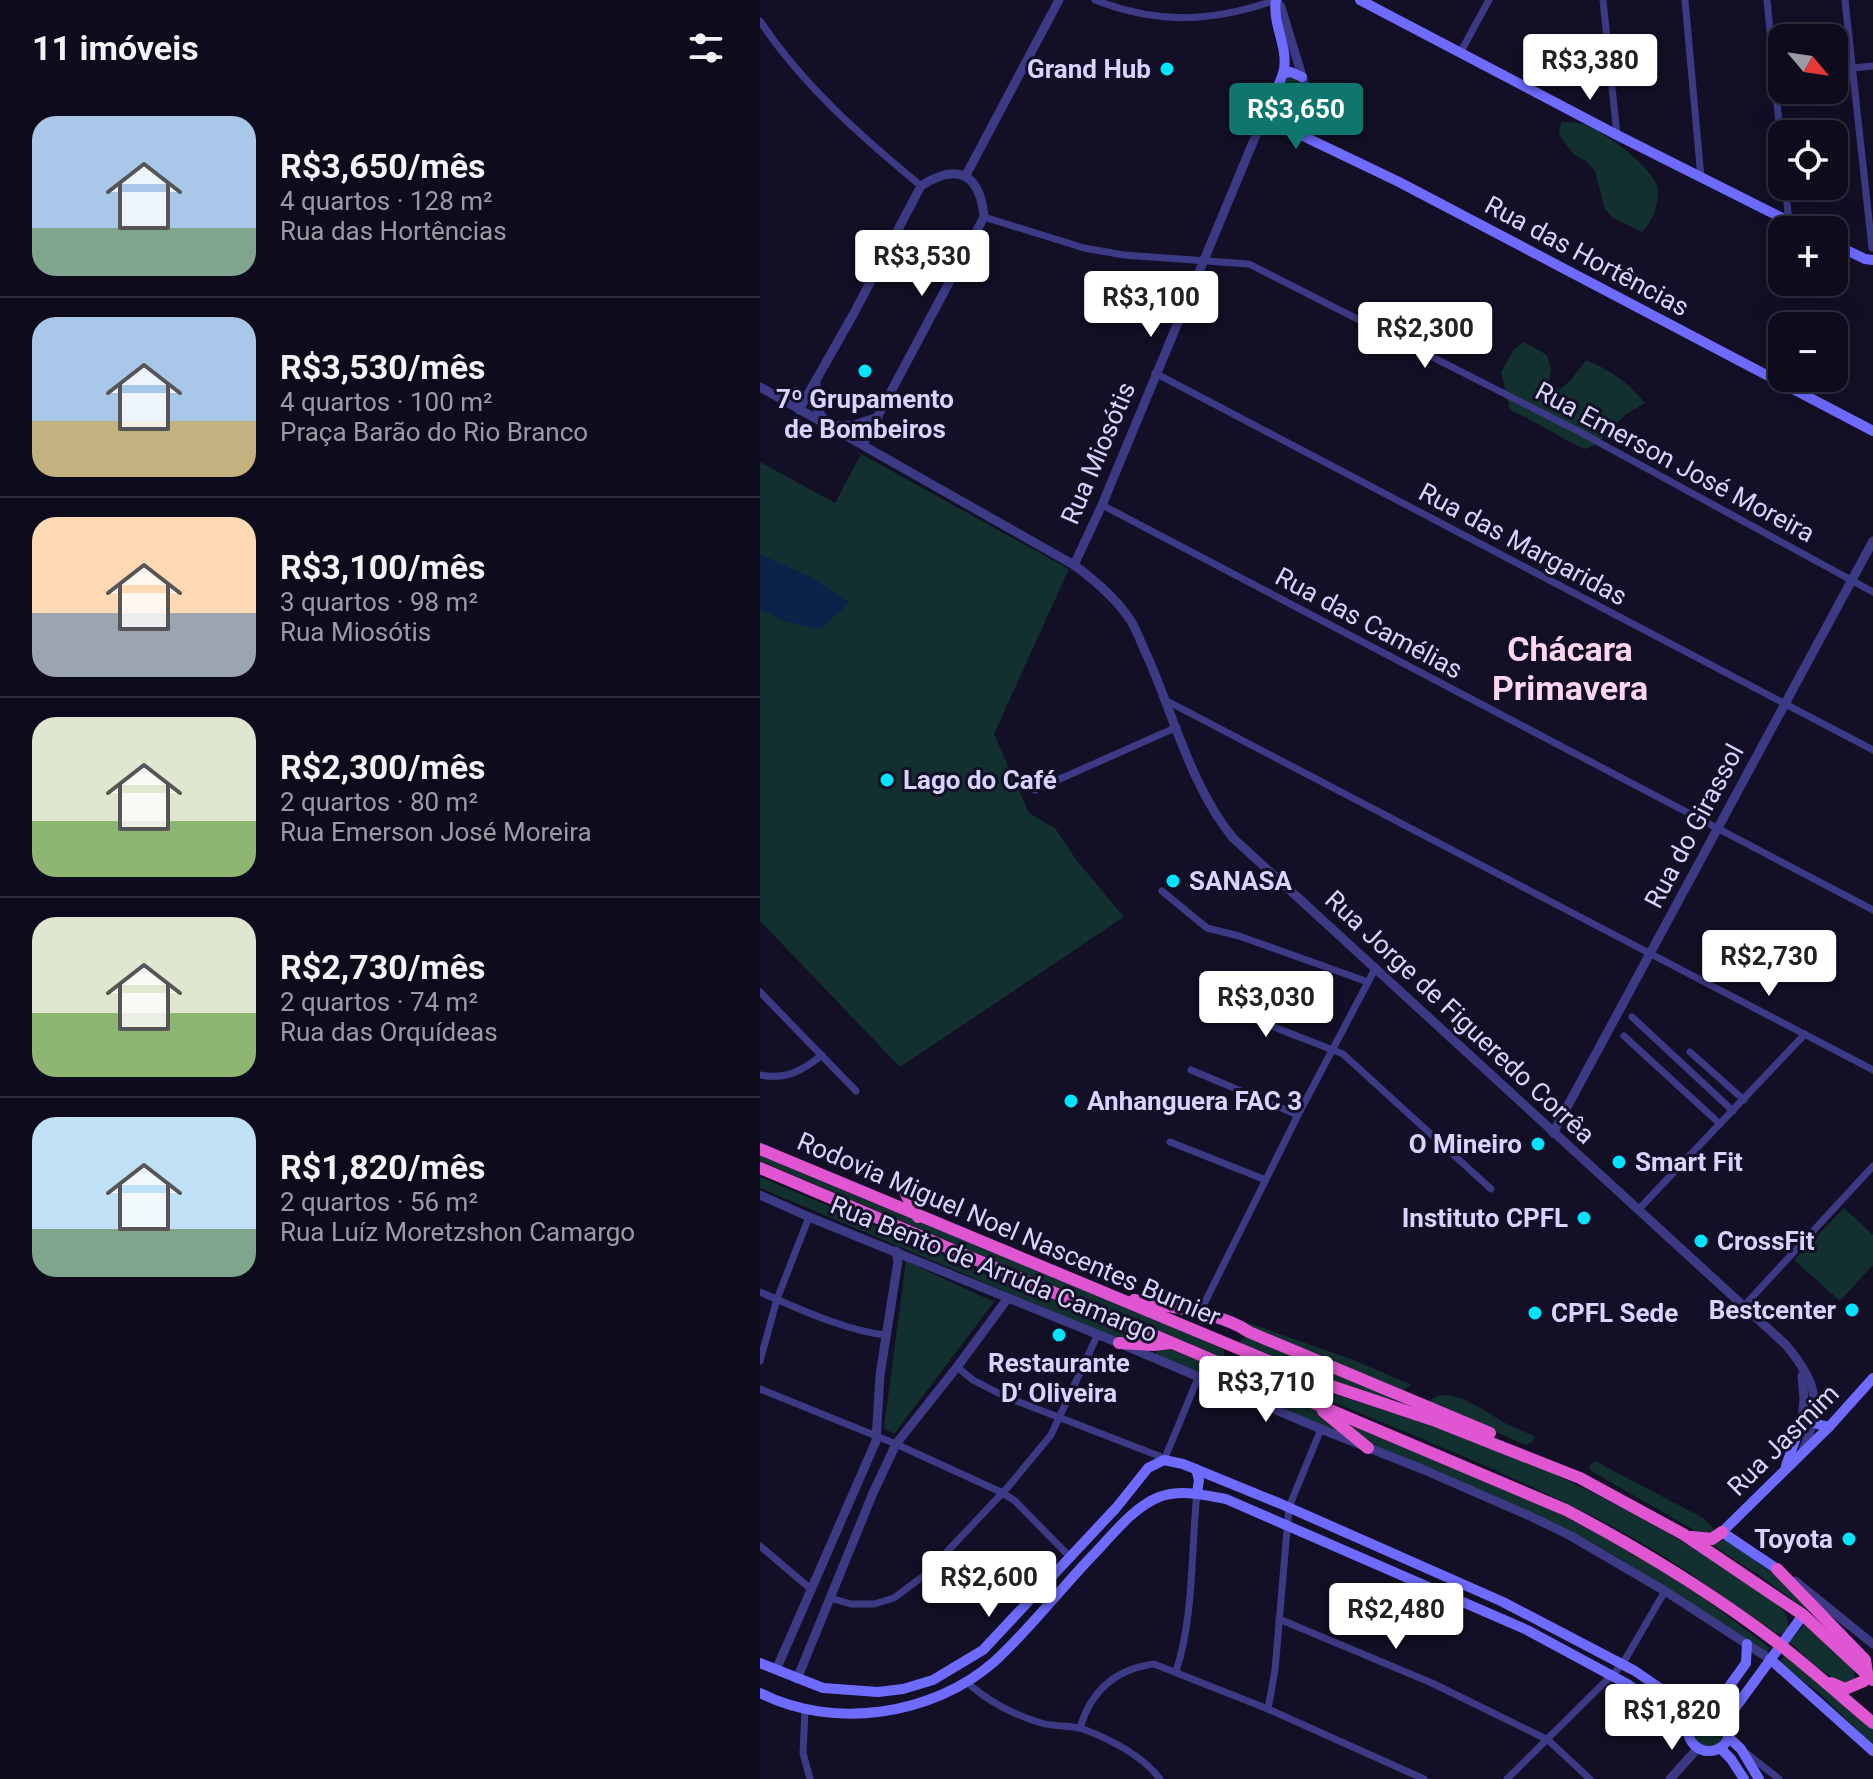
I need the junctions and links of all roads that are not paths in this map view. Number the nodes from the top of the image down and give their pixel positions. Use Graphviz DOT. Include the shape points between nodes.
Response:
graph roads {
  1 [pos="1059,0"];
  2 [pos="1095,0"];
  3 [pos="1277,0"];
  4 [pos="1360,0"];
  5 [pos="1489,0"];
  6 [pos="1603,0"];
  7 [pos="1685,0"];
  8 [pos="1767,0"];
  9 [pos="1845,0"];
  10 [pos="760,21"];
  11 [pos="1460,53"];
  12 [pos="1873,66"];
  13 [pos="1853,68"];
  14 [pos="1284,73"];
  15 [pos="1302,77"];
  16 [pos="1271,99"];
  17 [pos="1779,120"];
  18 [pos="1278,124"];
  19 [pos="1259,127"];
  20 [pos="1291,130"];
  21 [pos="1617,135"];
  22 [pos="966,175"];
  23 [pos="1701,178"];
  24 [pos="921,186"];
  25 [pos="1779,216"];
  26 [pos="984,217"];
  27 [pos="1848,248"];
  28 [pos="1872,254"];
  29 [pos="1202,262"];
  30 [pos="1155,373"];
  31 [pos="816,383"];
  32 [pos="760,387"];
  33 [pos="799,410"];
  34 [pos="878,417"];
  35 [pos="828,426"];
  36 [pos="1873,431"];
  37 [pos="863,444"];
  38 [pos="1102,505"];
  39 [pos="1873,541"];
  40 [pos="1074,565"];
  41 [pos="1851,580"];
  42 [pos="1873,592"];
  43 [pos="1167,701"];
  44 [pos="1784,704"];
  45 [pos="1177,727"];
  46 [pos="1873,750"];
  47 [pos="1035,790"];
  48 [pos="1719,829"];
  49 [pos="1162,891"];
  50 [pos="1873,910"];
  51 [pos="1650,953"];
  52 [pos="1376,967"];
  53 [pos="1368,982"];
  54 [pos="760,992"];
  55 [pos="1210,1002"];
  56 [pos="1632,1017"];
  57 [pos="1805,1034"];
  58 [pos="1624,1036"];
  59 [pos="1332,1049"];
  60 [pos="1690,1052"];
  61 [pos="822,1055"];
  62 [pos="1191,1070"];
  63 [pos="1873,1070"];
  64 [pos="760,1075"];
  65 [pos="856,1091"];
  66 [pos="1744,1100"];
  67 [pos="1733,1111"];
  68 [pos="1298,1115"];
  69 [pos="1720,1124"];
  70 [pos="1553,1133"];
  71 [pos="1170,1142"];
  72 [pos="760,1149"];
  73 [pos="1873,1166"];
  74 [pos="760,1168"];
  75 [pos="1266,1180"];
  76 [pos="1491,1189"];
  77 [pos="904,1190"];
  78 [pos="760,1195"];
  79 [pos="1638,1210"];
  80 [pos="809,1217"];
  81 [pos="918,1217"];
  82 [pos="896,1251"];
  83 [pos="760,1292"];
  84 [pos="1114,1296"];
  85 [pos="1008,1298"];
  86 [pos="777,1299"];
  87 [pos="1744,1306"];
  88 [pos="760,1310"];
  89 [pos="1200,1312"];
  90 [pos="772,1316"];
  91 [pos="1249,1332"];
  92 [pos="886,1335"];
  93 [pos="1097,1336"];
  94 [pos="1119,1343"];
  95 [pos="1174,1343"];
  96 [pos="1231,1345"];
  97 [pos="760,1361"];
  98 [pos="957,1367"];
  99 [pos="1801,1369"];
  100 [pos="1242,1372"];
  101 [pos="1198,1378"];
  102 [pos="1871,1386"];
  103 [pos="760,1389"];
  104 [pos="1315,1404"];
  105 [pos="1060,1418"];
  106 [pos="1802,1420"];
  107 [pos="1813,1423"];
  108 [pos="1829,1427"];
  109 [pos="1321,1429"];
  110 [pos="876,1437"];
  111 [pos="896,1444"];
  112 [pos="1368,1448"];
  113 [pos="1141,1450"];
  114 [pos="1802,1453"];
  115 [pos="1531,1457"];
  116 [pos="1164,1460"];
  117 [pos="1148,1468"];
  118 [pos="1196,1469"];
  119 [pos="1785,1471"];
  120 [pos="1141,1478"];
  121 [pos="1003,1493"];
  122 [pos="1197,1493"];
  123 [pos="1152,1501"];
  124 [pos="1289,1507"];
  125 [pos="1742,1514"];
  126 [pos="1287,1526"];
  127 [pos="1722,1532"];
  128 [pos="1683,1534"];
  129 [pos="1739,1543"];
  130 [pos="760,1546"];
  131 [pos="1069,1556"];
  132 [pos="1777,1569"];
  133 [pos="812,1590"];
  134 [pos="1665,1591"];
  135 [pos="830,1598"];
  136 [pos="1803,1615"];
  137 [pos="1279,1619"];
  138 [pos="1747,1644"];
  139 [pos="1873,1644"];
  140 [pos="1780,1645"];
  141 [pos="1770,1659"];
  142 [pos="760,1663"];
  143 [pos="1622,1665"];
  144 [pos="1804,1665"];
  145 [pos="776,1670"];
  146 [pos="1176,1671"];
  147 [pos="1612,1676"];
  148 [pos="1870,1677"];
  149 [pos="797,1679"];
  150 [pos="966,1681"];
  151 [pos="868,1692"];
  152 [pos="760,1693"];
  153 [pos="1268,1709"];
  154 [pos="1713,1709"];
  155 [pos="805,1710"];
  156 [pos="1696,1713"];
  157 [pos="867,1714"];
  158 [pos="1727,1719"];
  159 [pos="1873,1723"];
  160 [pos="1688,1727"];
  161 [pos="1080,1728"];
  162 [pos="1728,1737"];
  163 [pos="1548,1740"];
  164 [pos="1698,1748"];
  165 [pos="1720,1748"];
  166 [pos="1741,1749"];
  167 [pos="1873,1751"];
  168 [pos="810,1779"];
  169 [pos="1160,1779"];
  170 [pos="1424,1779"];
  171 [pos="1507,1779"];
  172 [pos="1590,1779"];
  173 [pos="1670,1779"];
  174 [pos="1744,1779"];
  175 [pos="1759,1779"];
  176 [pos="1779,1779"];
  1 -- 22 [label="street"];
  2 -- 3 [label="street" via="1192,20"];
  3 -- 14 [label="main road" via="1273,14"];
  3 -- 15 [label="street"];
  4 -- 11 [label="main road"];
  5 -- 11 [label="street"];
  6 -- 21 [label="street"];
  7 -- 23 [label="street"];
  8 -- 17 [label="street"];
  9 -- 13 [label="street"];
  10 -- 24 [label="street" via="805,82"];
  11 -- 21 [label="main road"];
  12 -- 13 [label="street"];
  13 -- 28 [label="street"];
  14 -- 15 [label="main road"];
  14 -- 16 [label="main road, Rua Miosótis"];
  15 -- 20 [label="street" via="1316,122"];
  16 -- 18 [label="main road"];
  16 -- 19 [label="street, Rua Miosótis"];
  18 -- 19 [label="street"];
  18 -- 20 [label="main road, Rua das Hortências"];
  19 -- 29 [label="street, Rua Miosótis"];
  20 -- 36 [label="main road, Rua das Hortências"];
  21 -- 23 [label="main road"];
  22 -- 24 [label="street" via="935,178"];
  22 -- 26 [label="street" via="977,186"];
  23 -- 25 [label="main road"];
  24 -- 31 [label="street"];
  26 -- 29 [label="street, Rua Emerson José Moreira" via="1084,248"];
  26 -- 34 [label="street"];
  27 -- 28 [label="main road"];
  29 -- 30 [label="street, Rua Miosótis"];
  29 -- 41 [label="street, Rua Emerson José Moreira" via="1249,264 1580,432"];
  30 -- 38 [label="street, Rua Miosótis"];
  30 -- 44 [label="street, Rua das Margaridas"];
  31 -- 33 [label="street"];
  31 -- 35 [label="street" via="816,407"];
  32 -- 33 [label="street, Rua Jorge de Figueredo Corrêa"];
  33 -- 35 [label="street, Rua Jorge de Figueredo Corrêa"];
  34 -- 35 [label="street"];
  34 -- 37 [label="street"];
  35 -- 37 [label="street, Rua Jorge de Figueredo Corrêa"];
  37 -- 40 [label="street, Rua Jorge de Figueredo Corrêa"];
  38 -- 40 [label="street, Rua Miosótis"];
  38 -- 48 [label="street, Rua das Camélias"];
  39 -- 41 [label="street, Rua do Girassol"];
  40 -- 43 [label="street, Rua Jorge de Figueredo Corrêa" via="1095,580 1133,624"];
  41 -- 42 [label="street, Rua Emerson José Moreira"];
  41 -- 44 [label="street, Rua do Girassol"];
  43 -- 45 [label="street, Rua Jorge de Figueredo Corrêa"];
  43 -- 51 [label="street"];
  44 -- 46 [label="street, Rua das Margaridas"];
  44 -- 48 [label="street, Rua do Girassol"];
  45 -- 47 [label="street"];
  45 -- 52 [label="street, Rua Jorge de Figueredo Corrêa" via="1217,819"];
  48 -- 50 [label="street, Rua das Camélias"];
  48 -- 51 [label="street, Rua do Girassol"];
  49 -- 53 [label="street" via="1207,928"];
  51 -- 57 [label="street"];
  51 -- 70 [label="street, Rua do Girassol"];
  52 -- 53 [label="street"];
  52 -- 70 [label="street, Rua Jorge de Figueredo Corrêa"];
  53 -- 59 [label="street"];
  54 -- 61 [label="street"];
  55 -- 59 [label="street"];
  56 -- 67 [label="street"];
  57 -- 63 [label="street"];
  57 -- 66 [label="street"];
  58 -- 69 [label="street"];
  59 -- 68 [label="street"];
  59 -- 76 [label="street"];
  60 -- 66 [label="street"];
  61 -- 64 [label="street" via="784,1077"];
  61 -- 65 [label="street"];
  62 -- 68 [label="street"];
  66 -- 67 [label="street"];
  67 -- 69 [label="street"];
  68 -- 75 [label="street"];
  69 -- 79 [label="street"];
  70 -- 79 [label="street, Rua Jorge de Figueredo Corrêa"];
  71 -- 75 [label="street"];
  72 -- 81 [label="highway, Rodovia Miguel Noel Nascentes Burnier"];
  73 -- 87 [label="street"];
  74 -- 95 [label="highway, Rodovia Miguel Noel Nascentes Burnier"];
  75 -- 89 [label="street"];
  77 -- 81 [label="highway"];
  78 -- 80 [label="street, Rua Bento de Arruda Camargo"];
  79 -- 87 [label="street, Rua Jorge de Figueredo Corrêa"];
  80 -- 82 [label="street, Rua Bento de Arruda Camargo"];
  80 -- 86 [label="street"];
  81 -- 84 [label="highway, Rodovia Miguel Noel Nascentes Burnier"];
  82 -- 85 [label="street, Rua Bento de Arruda Camargo"];
  82 -- 92 [label="street"];
  83 -- 86 [label="street"];
  84 -- 89 [label="highway"];
  84 -- 96 [label="highway, Rodovia Miguel Noel Nascentes Burnier"];
  85 -- 93 [label="street, Rua Bento de Arruda Camargo"];
  85 -- 98 [label="street"];
  86 -- 90 [label="street"];
  86 -- 92 [label="street"];
  87 -- 99 [label="street, Rua Jorge de Figueredo Corrêa" via="1786,1345"];
  88 -- 90 [label="street"];
  89 -- 91 [label="highway"];
  90 -- 97 [label="street"];
  91 -- 96 [label="highway"];
  91 -- 115 [label="highway" via="1529,1449"];
  92 -- 110 [label="street"];
  93 -- 94 [label="street, Rua Bento de Arruda Camargo"];
  93 -- 105 [label="street"];
  94 -- 95 [label="highway"];
  94 -- 101 [label="street, Rua Bento de Arruda Camargo"];
  95 -- 100 [label="highway, Rodovia Miguel Noel Nascentes Burnier"];
  96 -- 100 [label="highway" via="1233,1363"];
  96 -- 115 [label="highway, Rodovia Miguel Noel Nascentes Burnier"];
  98 -- 105 [label="street" via="1006,1397"];
  98 -- 111 [label="street"];
  99 -- 106 [label="street"];
  99 -- 107 [label="street, Rua Jorge de Figueredo Corrêa" via="1815,1396"];
  100 -- 104 [label="highway, Rodovia Miguel Noel Nascentes Burnier"];
  101 -- 109 [label="street, Rua Bento de Arruda Camargo"];
  101 -- 116 [label="street"];
  102 -- 108 [label="main road, Rua Jasmim"];
  103 -- 110 [label="street"];
  104 -- 112 [label="highway"];
  104 -- 140 [label="highway, Rodovia Miguel Noel Nascentes Burnier" via="1566,1510 1694,1583"];
  105 -- 113 [label="street"];
  105 -- 121 [label="street"];
  106 -- 107 [label="main road"];
  106 -- 119 [label="main road"];
  107 -- 108 [label="main road"];
  107 -- 114 [label="street, Rua Jorge de Figueredo Corrêa"];
  108 -- 114 [label="main road, Rua Jasmim"];
  109 -- 112 [label="street, Rua Bento de Arruda Camargo"];
  109 -- 124 [label="street"];
  110 -- 111 [label="street"];
  110 -- 133 [label="street"];
  111 -- 121 [label="street"];
  111 -- 135 [label="street"];
  112 -- 134 [label="street, Rua Bento de Arruda Camargo" via="1571,1536"];
  113 -- 116 [label="street"];
  113 -- 117 [label="street"];
  114 -- 119 [label="main road, Rua Jasmim"];
  115 -- 128 [label="highway, Rodovia Miguel Noel Nascentes Burnier"];
  116 -- 117 [label="main road"];
  116 -- 118 [label="main road"];
  117 -- 120 [label="main road"];
  118 -- 122 [label="main road"];
  118 -- 124 [label="main road"];
  119 -- 125 [label="main road, Rua Jasmim"];
  120 -- 123 [label="main road" via="1143,1492"];
  120 -- 131 [label="main road"];
  121 -- 131 [label="street"];
  121 -- 135 [label="street" via="926,1574 894,1598 874,1604"];
  122 -- 123 [label="main road"];
  122 -- 126 [label="main road" via="1226,1499"];
  122 -- 146 [label="street" via="1184,1639"];
  123 -- 150 [label="main road" via="1128,1519 993,1663"];
  124 -- 126 [label="street"];
  124 -- 143 [label="main road" via="1490,1596"];
  125 -- 127 [label="main road, Rua Jasmim"];
  125 -- 129 [label="main road" via="1736,1529"];
  126 -- 137 [label="street"];
  126 -- 147 [label="main road" via="1497,1615"];
  127 -- 128 [label="highway" via="1712,1539"];
  127 -- 129 [label="main road"];
  128 -- 136 [label="highway, Rodovia Miguel Noel Nascentes Burnier"];
  129 -- 132 [label="main road"];
  130 -- 133 [label="street"];
  131 -- 151 [label="main road" via="983,1650 933,1680"];
  132 -- 139 [label="street"];
  132 -- 148 [label="highway" via="1855,1647"];
  133 -- 145 [label="street"];
  134 -- 138 [label="street, Rua Bento de Arruda Camargo"];
  134 -- 143 [label="street"];
  135 -- 149 [label="street"];
  136 -- 140 [label="main road"];
  136 -- 148 [label="highway, Rodovia Miguel Noel Nascentes Burnier"];
  137 -- 153 [label="street"];
  137 -- 163 [label="street" via="1432,1683"];
  138 -- 141 [label="street, Rua Bento de Arruda Camargo"];
  138 -- 154 [label="main road" via="1746,1663"];
  140 -- 141 [label="main road"];
  140 -- 144 [label="highway, Rodovia Miguel Noel Nascentes Burnier"];
  141 -- 158 [label="main road"];
  141 -- 167 [label="main road"];
  142 -- 145 [label="main road"];
  143 -- 147 [label="street"];
  143 -- 156 [label="main road"];
  144 -- 148 [label="highway" via="1845,1689"];
  144 -- 159 [label="highway, Rodovia Miguel Noel Nascentes Burnier"];
  145 -- 149 [label="main road"];
  146 -- 153 [label="street"];
  146 -- 161 [label="street" via="1154,1664 1117,1676 1094,1696"];
  147 -- 160 [label="main road"];
  147 -- 163 [label="street"];
  149 -- 151 [label="main road" via="823,1688"];
  150 -- 157 [label="main road" via="940,1695"];
  150 -- 161 [label="street" via="1016,1713 1041,1723"];
  151 -- 157 [label="main road"];
  152 -- 155 [label="main road"];
  153 -- 170 [label="street"];
  154 -- 156 [label="main road"];
  154 -- 158 [label="main road"];
  155 -- 157 [label="main road"];
  155 -- 168 [label="street" via="803,1753"];
  156 -- 160 [label="main road"];
  158 -- 162 [label="main road"];
  160 -- 164 [label="main road"];
  161 -- 169 [label="street" via="1138,1757"];
  162 -- 165 [label="main road"];
  162 -- 166 [label="main road"];
  163 -- 171 [label="street"];
  163 -- 172 [label="street"];
  164 -- 165 [label="main road"];
  164 -- 173 [label="street"];
  165 -- 174 [label="main road"];
  166 -- 175 [label="main road"];
  166 -- 176 [label="street"];
}
